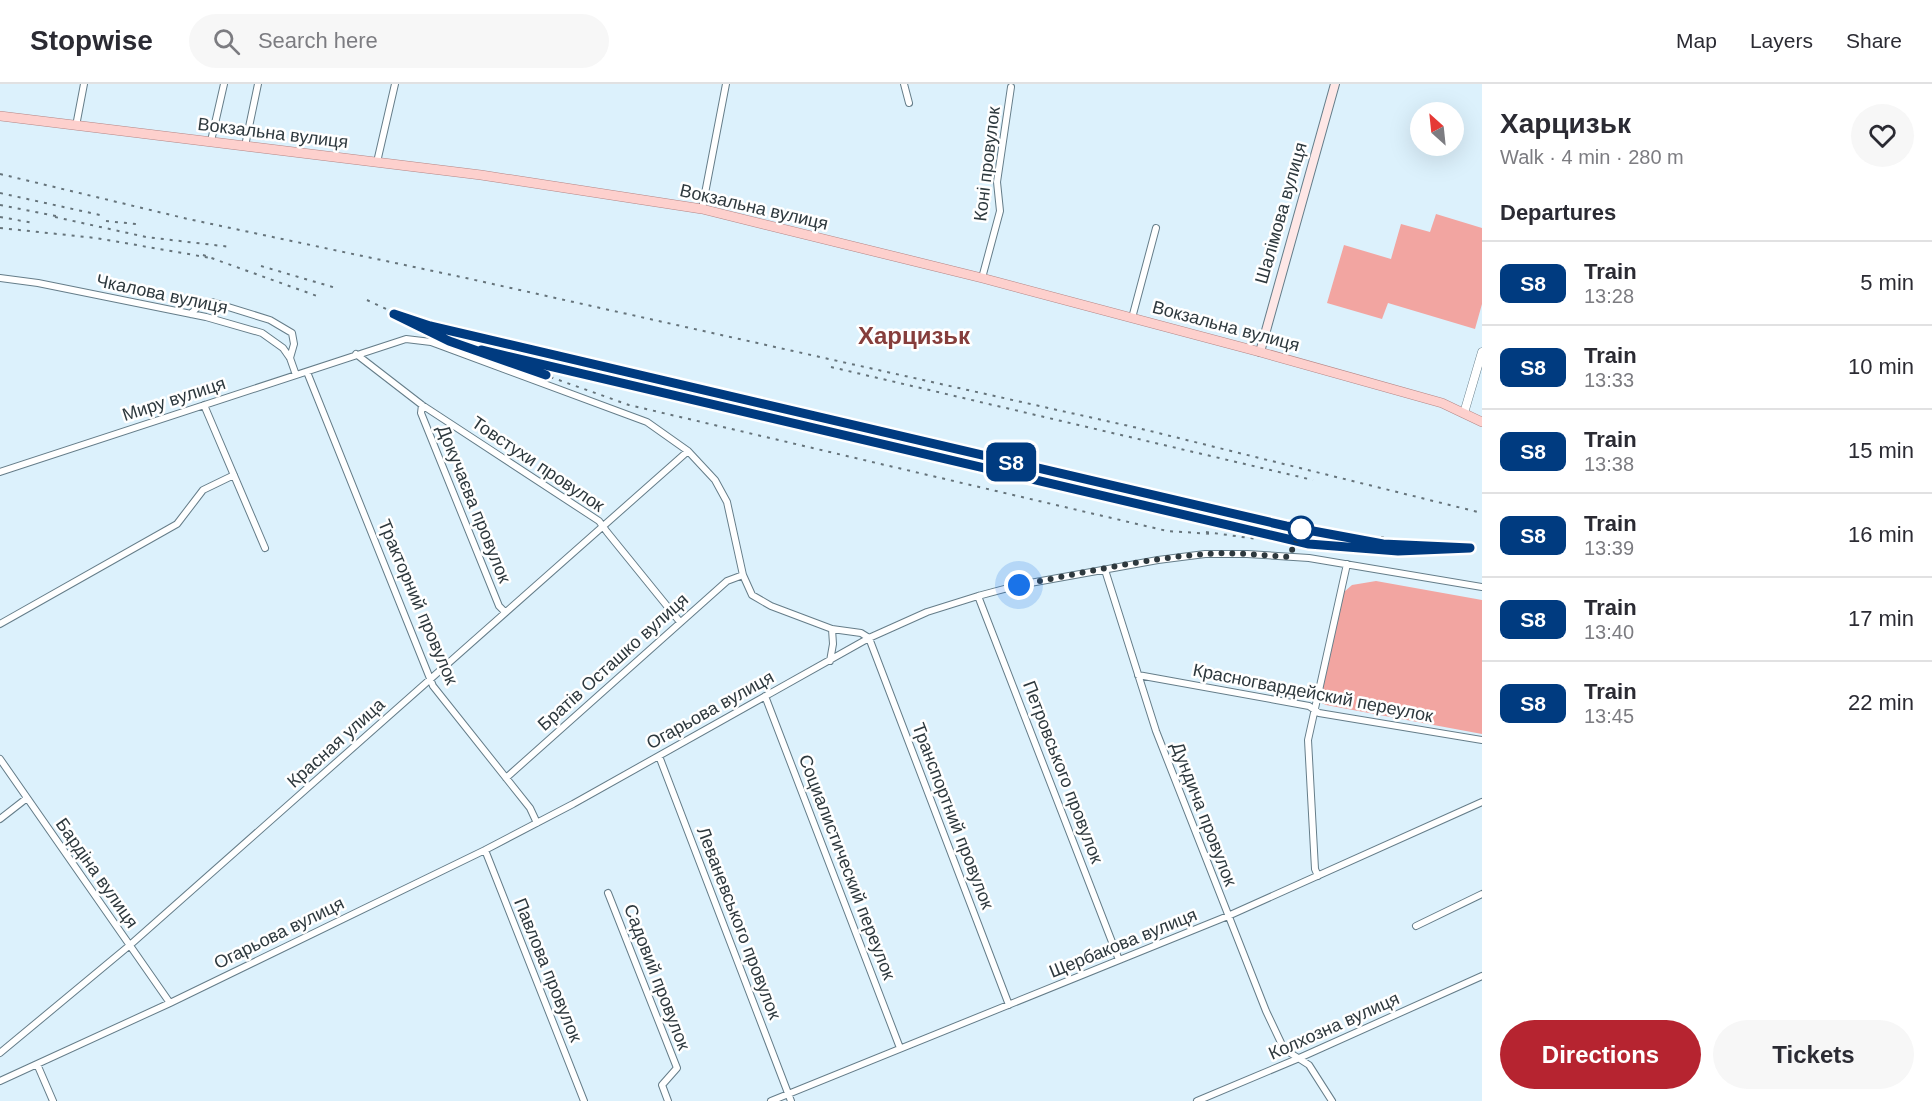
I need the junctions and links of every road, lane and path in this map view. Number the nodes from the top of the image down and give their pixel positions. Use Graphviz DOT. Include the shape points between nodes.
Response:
graph roads {
  1 [pos="84,84"];
  2 [pos="224,84"];
  3 [pos="258,84"];
  4 [pos="395,84"];
  5 [pos="726,84"];
  6 [pos="904,84"];
  7 [pos="1335,84"];
  8 [pos="1011,87"];
  9 [pos="909,103"];
  10 [pos="0,116"];
  11 [pos="76,126"];
  12 [pos="212,141"];
  13 [pos="245,146"];
  14 [pos="377,162"];
  15 [pos="702,209"];
  16 [pos="1156,228"];
  17 [pos="0,278"];
  18 [pos="982,278"];
  19 [pos="191,314"];
  20 [pos="1132,318"];
  21 [pos="1260,352"];
  22 [pos="1482,352"];
  23 [pos="356,354"];
  24 [pos="290,358"];
  25 [pos="307,372"];
  26 [pos="296,375"];
  27 [pos="204,405"];
  28 [pos="422,405"];
  29 [pos="1464,413"];
  30 [pos="1482,422"];
  31 [pos="688,451"];
  32 [pos="0,472"];
  33 [pos="234,476"];
  34 [pos="603,526"];
  35 [pos="265,548"];
  36 [pos="1347,564"];
  37 [pos="1105,570"];
  38 [pos="743,575"];
  39 [pos="1482,587"];
  40 [pos="978,596"];
  41 [pos="506,612"];
  42 [pos="680,622"];
  43 [pos="0,624"];
  44 [pos="832,629"];
  45 [pos="868,638"];
  46 [pos="830,661"];
  47 [pos="1138,675"];
  48 [pos="430,680"];
  49 [pos="765,696"];
  50 [pos="1314,709"];
  51 [pos="1482,740"];
  52 [pos="660,756"];
  53 [pos="0,759"];
  54 [pos="506,778"];
  55 [pos="27,798"];
  56 [pos="1482,802"];
  57 [pos="0,819"];
  58 [pos="537,823"];
  59 [pos="485,850"];
  60 [pos="1318,876"];
  61 [pos="608,893"];
  62 [pos="1482,894"];
  63 [pos="1228,916"];
  64 [pos="1416,926"];
  65 [pos="130,945"];
  66 [pos="1119,960"];
  67 [pos="1482,976"];
  68 [pos="170,1003"];
  69 [pos="1009,1005"];
  70 [pos="900,1048"];
  71 [pos="0,1053"];
  72 [pos="1298,1059"];
  73 [pos="37,1064"];
  74 [pos="0,1081"];
  75 [pos="788,1094"];
  76 [pos="53,1101"];
  77 [pos="584,1101"];
  78 [pos="668,1101"];
  79 [pos="771,1101"];
  80 [pos="791,1101"];
  81 [pos="1197,1101"];
  82 [pos="1332,1101"];
  1 -- 11 [label="street"];
  2 -- 12 [label="street"];
  3 -- 13 [label="street"];
  4 -- 14 [label="street"];
  5 -- 15 [label="street"];
  6 -- 9 [label="street"];
  7 -- 21 [label="main road, Шалімова вулиця"];
  8 -- 18 [label="street, Коні провулок" via="997,182 1000,211"];
  10 -- 11 [label="main road, Вокзальна вулиця"];
  11 -- 12 [label="main road, Вокзальна вулиця"];
  12 -- 13 [label="main road, Вокзальна вулиця"];
  13 -- 14 [label="main road, Вокзальна вулиця"];
  14 -- 15 [label="main road, Вокзальна вулиця"];
  15 -- 18 [label="main road, Вокзальна вулиця"];
  16 -- 20 [label="street"];
  17 -- 19 [label="street, Чкалова вулиця"];
  18 -- 20 [label="main road, Вокзальна вулиця"];
  19 -- 24 [label="street, Чкалова вулиця" via="262,333"];
  19 -- 24 [label="street" via="202,302 212,302 270,320 292,333"];
  20 -- 21 [label="main road, Вокзальна вулиця"];
  21 -- 29 [label="main road, Вокзальна вулиця" via="1442,403"];
  22 -- 29 [label="street"];
  23 -- 25 [label="street, Миру вулиця"];
  23 -- 28 [label="street, Товстухи провулок"];
  23 -- 31 [label="street, Миру вулиця" via="406,339 431,342 647,422"];
  24 -- 26 [label="street, Чкалова вулиця"];
  25 -- 26 [label="street, Миру вулиця"];
  25 -- 48 [label="street, Тракторний провулок"];
  26 -- 27 [label="street, Миру вулиця"];
  27 -- 32 [label="street, Миру вулиця"];
  27 -- 33 [label="street"];
  28 -- 34 [label="street, Товстухи провулок"];
  28 -- 41 [label="street, Докучаєва провулок" via="421,413 499,606"];
  29 -- 30 [label="main road, Вокзальна вулиця"];
  31 -- 34 [label="street, Красная улица"];
  31 -- 38 [label="street, Миру вулиця" via="715,480 727,502"];
  33 -- 35 [label="street"];
  33 -- 43 [label="street" via="203,490 177,524"];
  34 -- 41 [label="street, Красная улица"];
  34 -- 42 [label="street, Товстухи провулок"];
  36 -- 37 [label="street, Огарьова вулиця" via="1309,558 1205,554"];
  36 -- 39 [label="street, Огарьова вулиця"];
  36 -- 50 [label="street"];
  37 -- 40 [label="street, Огарьова вулиця"];
  37 -- 47 [label="street, Дундича провулок"];
  38 -- 42 [label="street, Братів Осташко вулиця" via="726,581"];
  38 -- 44 [label="street" via="752,595"];
  40 -- 45 [label="street, Огарьова вулиця" via="927,612"];
  40 -- 66 [label="street, Петровського провулок"];
  41 -- 48 [label="street, Красная улица"];
  42 -- 54 [label="street, Братів Осташко вулиця"];
  44 -- 45 [label="street" via="861,633"];
  44 -- 46 [label="street"];
  45 -- 46 [label="street, Огарьова вулиця"];
  45 -- 69 [label="street, Транспортний провулок"];
  46 -- 49 [label="street, Огарьова вулиця"];
  47 -- 50 [label="street, Красногвардейский переулок"];
  47 -- 63 [label="street, Дундича провулок"];
  48 -- 54 [label="street, Тракторний провулок"];
  48 -- 65 [label="street, Красная улица"];
  49 -- 52 [label="street, Огарьова вулиця"];
  49 -- 70 [label="street, Социалистический переулок"];
  50 -- 51 [label="street, Красногвардейский переулок" via="1319,713"];
  50 -- 60 [label="street" via="1308,740"];
  52 -- 58 [label="street, Огарьова вулиця"];
  52 -- 75 [label="street, Леваневського провулок"];
  53 -- 55 [label="street, Бардіна вулиця"];
  54 -- 58 [label="street, Тракторний провулок"];
  55 -- 57 [label="street"];
  55 -- 65 [label="street, Бардіна вулиця"];
  56 -- 60 [label="street, Щербакова вулиця"];
  58 -- 59 [label="street, Огарьова вулиця"];
  59 -- 68 [label="street, Огарьова вулиця"];
  59 -- 77 [label="street, Павлова провулок"];
  60 -- 63 [label="street, Щербакова вулиця"];
  61 -- 78 [label="street, Садовий провулок" via="676,1068 662,1085"];
  62 -- 64 [label="street"];
  63 -- 66 [label="street, Щербакова вулиця"];
  63 -- 72 [label="street, Дундича провулок" via="1284,1049"];
  65 -- 68 [label="street, Бардіна вулиця"];
  65 -- 71 [label="street, Красная улица"];
  66 -- 69 [label="street, Щербакова вулиця"];
  67 -- 72 [label="street, Колхозна вулиця"];
  68 -- 73 [label="street, Огарьова вулиця"];
  69 -- 70 [label="street, Щербакова вулиця"];
  70 -- 75 [label="street, Щербакова вулиця"];
  72 -- 81 [label="street, Колхозна вулиця"];
  72 -- 82 [label="street, Дундича провулок" via="1309,1065"];
  73 -- 74 [label="street, Огарьова вулиця"];
  73 -- 76 [label="street"];
  75 -- 79 [label="street, Щербакова вулиця"];
  75 -- 80 [label="street, Леваневського провулок"];
}
